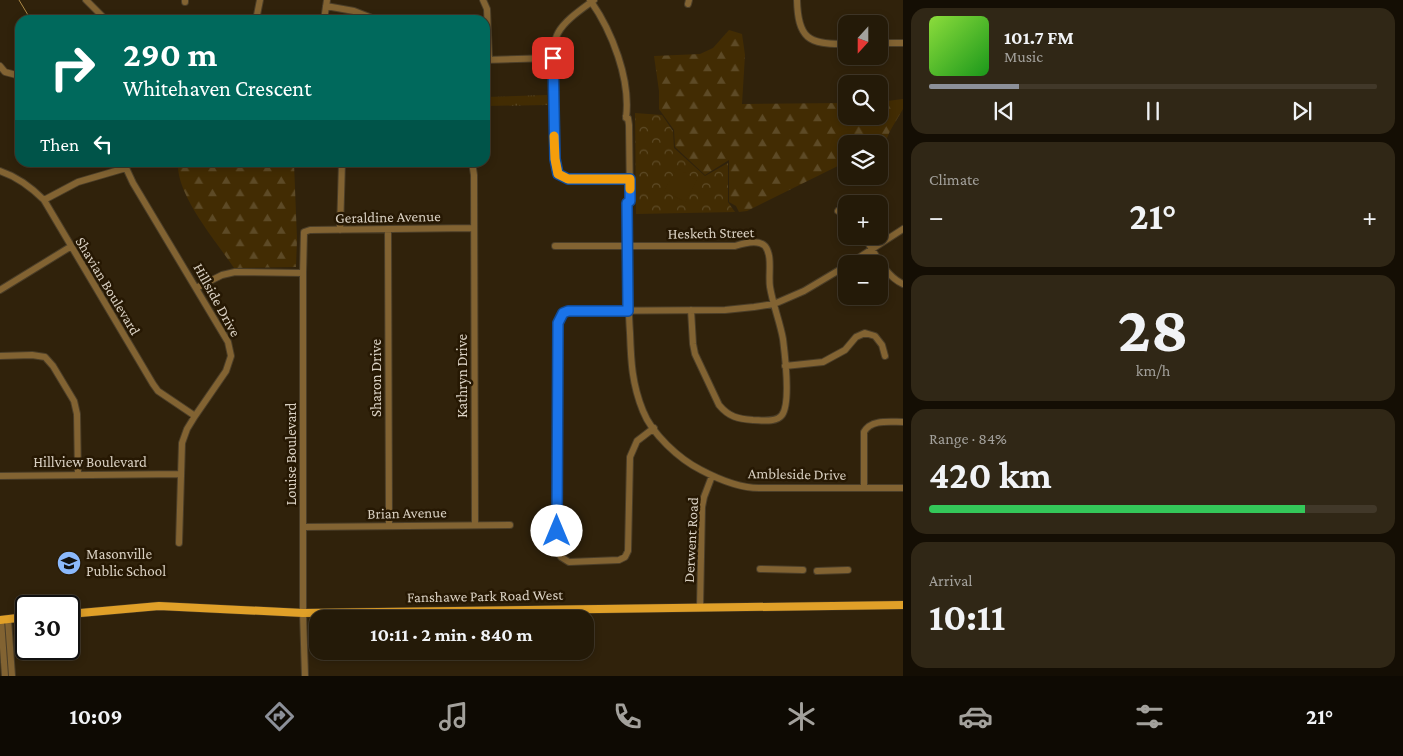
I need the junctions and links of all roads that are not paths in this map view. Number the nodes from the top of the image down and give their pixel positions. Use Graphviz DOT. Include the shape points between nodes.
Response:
graph roads {
  1 [pos="86,0"];
  2 [pos="260,0"];
  3 [pos="483,0"];
  4 [pos="797,0"];
  5 [pos="592,1"];
  6 [pos="327,3"];
  7 [pos="101,15"];
  8 [pos="257,15"];
  9 [pos="364,15"];
  10 [pos="488,15"];
  11 [pos="888,43"];
  12 [pos="903,43"];
  13 [pos="838,44"];
  14 [pos="553,58"];
  15 [pos="490,60"];
  16 [pos="0,66"];
  17 [pos="15,75"];
  18 [pos="120,167"];
  19 [pos="127,167"];
  20 [pos="342,167"];
  21 [pos="473,167"];
  22 [pos="0,171"];
  23 [pos="628,179"];
  24 [pos="44,200"];
  25 [pos="473,228"];
  26 [pos="388,229"];
  27 [pos="903,229"];
  28 [pos="340,230"];
  29 [pos="304,232"];
  30 [pos="870,245"];
  31 [pos="555,246"];
  32 [pos="628,246"];
  33 [pos="70,247"];
  34 [pos="872,248"];
  35 [pos="862,255"];
  36 [pos="838,271"];
  37 [pos="303,273"];
  38 [pos="903,284"];
  39 [pos="196,288"];
  40 [pos="0,290"];
  41 [pos="774,304"];
  42 [pos="691,310"];
  43 [pos="628,311"];
  44 [pos="0,356"];
  45 [pos="885,356"];
  46 [pos="785,366"];
  47 [pos="195,416"];
  48 [pos="903,422"];
  49 [pos="654,428"];
  50 [pos="180,474"];
  51 [pos="78,475"];
  52 [pos="0,476"];
  53 [pos="712,476"];
  54 [pos="864,488"];
  55 [pos="903,488"];
  56 [pos="475,525"];
  57 [pos="510,525"];
  58 [pos="389,526"];
  59 [pos="304,527"];
  60 [pos="179,542"];
  61 [pos="760,569"];
  62 [pos="803,570"];
  63 [pos="848,570"];
  64 [pos="817,571"];
  65 [pos="903,605"];
  66 [pos="700,607"];
  67 [pos="80,613"];
  68 [pos="303,613"];
  69 [pos="3,619"];
  70 [pos="5,676"];
  71 [pos="12,676"];
  72 [pos="305,676"];
  1 -- 7 [label="street"];
  2 -- 8 [label="street"];
  3 -- 10 [label="street"];
  4 -- 13 [label="street" via="799,23 808,37 824,44"];
  5 -- 14 [label="street" via="558,31"];
  5 -- 23 [label="street, Ambleside Drive" via="609,32 620,63 628,118"];
  6 -- 9 [label="street"];
  11 -- 12 [label="street"];
  14 -- 15 [label="street"];
  14 -- 23 [label="street" via="558,174 568,179"];
  16 -- 17 [label="street" via="5,72"];
  18 -- 24 [label="street" via="78,182"];
  19 -- 39 [label="street, Hillside Drive" via="133,184"];
  20 -- 28 [label="street"];
  21 -- 25 [label="street, Kathryn Drive"];
  22 -- 24 [label="street, Shavian Boulevard" via="28,185"];
  23 -- 32 [label="street, Ambleside Drive"];
  24 -- 33 [label="street, Shavian Boulevard"];
  25 -- 26 [label="street, Geraldine Avenue"];
  25 -- 56 [label="street, Kathryn Drive"];
  26 -- 28 [label="street, Geraldine Avenue"];
  26 -- 58 [label="street, Sharon Drive"];
  27 -- 34 [label="street"];
  28 -- 29 [label="street, Geraldine Avenue"];
  29 -- 37 [label="street, Louise Boulevard"];
  30 -- 34 [label="street"];
  31 -- 32 [label="street"];
  32 -- 41 [label="street, Hesketh Street" via="736,246 758,242 769,255 769,282"];
  32 -- 43 [label="street, Ambleside Drive"];
  33 -- 40 [label="street"];
  33 -- 47 [label="street, Shavian Boulevard" via="158,391"];
  34 -- 35 [label="street"];
  34 -- 38 [label="street" via="889,274"];
  36 -- 41 [label="street"];
  37 -- 39 [label="street" via="235,272"];
  37 -- 59 [label="street, Louise Boulevard"];
  39 -- 47 [label="street, Hillside Drive" via="228,342 231,356 226,372"];
  41 -- 42 [label="street"];
  41 -- 46 [label="street" via="783,339"];
  42 -- 43 [label="street"];
  42 -- 46 [label="street" via="695,354 720,405 731,417 744,420 779,418 786,402"];
  43 -- 49 [label="street, Ambleside Drive" via="632,378 643,413"];
  43 -- 49 [label="street" via="568,311 563,313 558,323 557,550 561,557 569,562 625,557 629,542 630,457 637,441"];
  44 -- 51 [label="street" via="45,357 53,366 78,414"];
  45 -- 46 [label="street" via="875,336 865,333 823,362"];
  47 -- 50 [label="street, Hillside Drive" via="182,444"];
  48 -- 54 [label="street" via="876,423 864,432"];
  49 -- 53 [label="street, Ambleside Drive" via="668,447 690,465"];
  50 -- 51 [label="street, Hillview Boulevard"];
  50 -- 60 [label="street, Hillside Drive"];
  51 -- 52 [label="street, Hillview Boulevard"];
  53 -- 54 [label="street, Ambleside Drive" via="754,488"];
  53 -- 66 [label="street, Derwent Road" via="702,507"];
  54 -- 55 [label="street, Ambleside Drive"];
  56 -- 57 [label="street, Brian Avenue"];
  56 -- 58 [label="street, Brian Avenue"];
  58 -- 59 [label="street, Brian Avenue"];
  59 -- 68 [label="street, Louise Boulevard"];
  61 -- 62 [label="street"];
  63 -- 64 [label="street"];
  65 -- 66 [label="main road, Fanshawe Park Road West"];
  66 -- 68 [label="main road, Fanshawe Park Road West"];
  67 -- 68 [label="main road, Fanshawe Park Road West" via="159,606"];
  68 -- 72 [label="street, Louise Boulevard"];
  69 -- 70 [label="street"];
  69 -- 71 [label="street"];
}
